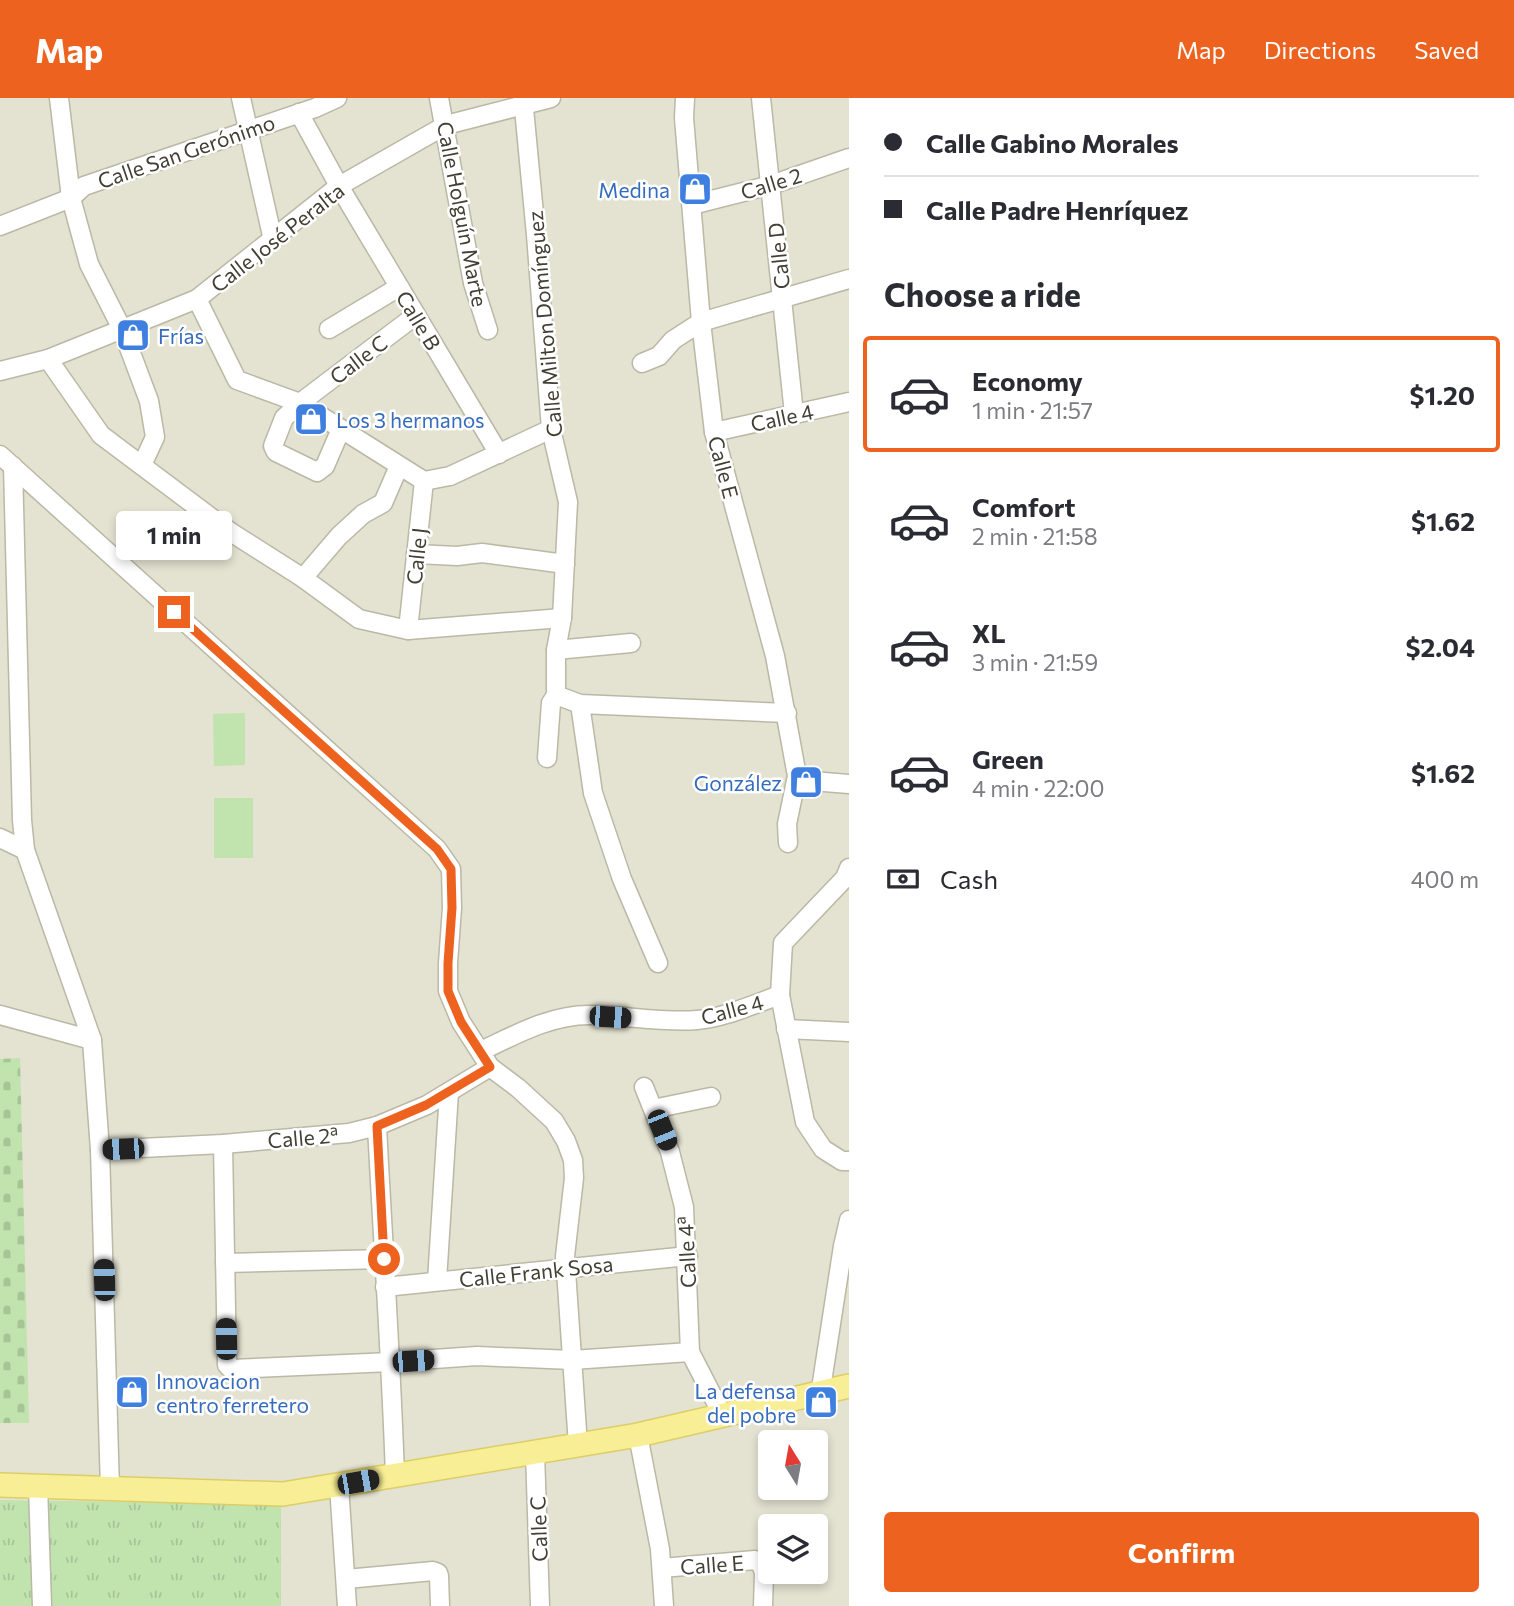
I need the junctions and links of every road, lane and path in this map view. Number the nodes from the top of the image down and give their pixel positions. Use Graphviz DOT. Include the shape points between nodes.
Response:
graph roads {
  1 [pos="60,98"];
  2 [pos="241,98"];
  3 [pos="337,98"];
  4 [pos="439,98"];
  5 [pos="551,98"];
  6 [pos="761,98"];
  7 [pos="689,99"];
  8 [pos="523,102"];
  9 [pos="299,113"];
  10 [pos="446,125"];
  11 [pos="249,130"];
  12 [pos="849,158"];
  13 [pos="771,185"];
  14 [pos="339,186"];
  15 [pos="71,198"];
  16 [pos="692,205"];
  17 [pos="0,226"];
  18 [pos="273,240"];
  19 [pos="849,279"];
  20 [pos="399,286"];
  21 [pos="197,299"];
  22 [pos="782,299"];
  23 [pos="416,315"];
  24 [pos="701,322"];
  25 [pos="122,329"];
  26 [pos="329,329"];
  27 [pos="488,330"];
  28 [pos="48,359"];
  29 [pos="642,363"];
  30 [pos="0,371"];
  31 [pos="849,402"];
  32 [pos="300,403"];
  33 [pos="794,414"];
  34 [pos="341,429"];
  35 [pos="551,429"];
  36 [pos="714,432"];
  37 [pos="499,454"];
  38 [pos="6,461"];
  39 [pos="142,466"];
  40 [pos="400,466"];
  41 [pos="424,481"];
  42 [pos="416,554"];
  43 [pos="565,564"];
  44 [pos="303,579"];
  45 [pos="562,618"];
  46 [pos="408,630"];
  47 [pos="9,641"];
  48 [pos="632,643"];
  49 [pos="556,650"];
  50 [pos="556,695"];
  51 [pos="580,704"];
  52 [pos="786,713"];
  53 [pos="547,758"];
  54 [pos="797,776"];
  55 [pos="849,783"];
  56 [pos="0,838"];
  57 [pos="788,843"];
  58 [pos="26,850"];
  59 [pos="849,868"];
  60 [pos="658,963"];
  61 [pos="780,995"];
  62 [pos="0,1014"];
  63 [pos="786,1029"];
  64 [pos="849,1032"];
  65 [pos="92,1040"];
  66 [pos="486,1059"];
  67 [pos="644,1087"];
  68 [pos="449,1092"];
  69 [pos="710,1097"];
  70 [pos="653,1109"];
  71 [pos="377,1126"];
  72 [pos="223,1144"];
  73 [pos="100,1150"];
  74 [pos="849,1161"];
  75 [pos="849,1220"];
  76 [pos="688,1256"];
  77 [pos="384,1259"];
  78 [pos="225,1263"];
  79 [pos="566,1268"];
  80 [pos="437,1280"];
  81 [pos="385,1287"];
  82 [pos="690,1352"];
  83 [pos="572,1360"];
  84 [pos="391,1362"];
  85 [pos="849,1387"];
  86 [pos="820,1395"];
  87 [pos="723,1416"];
  88 [pos="638,1434"];
  89 [pos="578,1445"];
  90 [pos="535,1452"];
  91 [pos="395,1475"];
  92 [pos="0,1485"];
  93 [pos="339,1485"];
  94 [pos="38,1486"];
  95 [pos="110,1489"];
  96 [pos="662,1567"];
  97 [pos="346,1579"];
  98 [pos="42,1606"];
  99 [pos="347,1606"];
  100 [pos="440,1606"];
  101 [pos="540,1606"];
  102 [pos="664,1606"];
  103 [pos="764,1606"];
  1 -- 15 [label="street"];
  2 -- 11 [label="street"];
  3 -- 9 [label="street, Calle San Gerónimo"];
  4 -- 10 [label="street, Calle Holguín Marte"];
  5 -- 8 [label="street, Calle José Peralta"];
  6 -- 13 [label="street, Calle D"];
  7 -- 16 [label="street, Calle E" via="684,118"];
  8 -- 10 [label="street, Calle José Peralta"];
  8 -- 35 [label="street, Calle Milton Domínguez"];
  9 -- 11 [label="street, Calle San Gerónimo"];
  9 -- 14 [label="street, Calle B"];
  10 -- 14 [label="street, Calle José Peralta"];
  10 -- 27 [label="street, Calle Holguín Marte" via="473,283"];
  11 -- 15 [label="street, Calle San Gerónimo" via="84,186"];
  11 -- 18 [label="street"];
  12 -- 13 [label="street, Calle 2"];
  13 -- 16 [label="street, Calle 2"];
  13 -- 22 [label="street, Calle D"];
  14 -- 18 [label="street, Calle José Peralta"];
  14 -- 20 [label="street, Calle B"];
  15 -- 17 [label="street, Calle San Gerónimo"];
  15 -- 25 [label="street" via="89,264"];
  16 -- 24 [label="street, Calle E"];
  18 -- 21 [label="street, Calle José Peralta"];
  19 -- 22 [label="street"];
  20 -- 23 [label="street, Calle B"];
  20 -- 26 [label="street"];
  21 -- 25 [label="street, Calle José Peralta"];
  21 -- 32 [label="street" via="236,380"];
  22 -- 24 [label="street"];
  22 -- 33 [label="street, Calle D"];
  23 -- 32 [label="street, Calle C"];
  23 -- 37 [label="street, Calle B"];
  24 -- 29 [label="street" via="673,340 659,356"];
  24 -- 36 [label="street, Calle E"];
  25 -- 28 [label="street, Calle José Peralta"];
  25 -- 39 [label="street" via="149,401 155,437"];
  28 -- 30 [label="street, Calle José Peralta"];
  28 -- 39 [label="street" via="102,435"];
  31 -- 33 [label="street, Calle 4"];
  32 -- 34 [label="street"];
  32 -- 34 [label="street, Calle C" via="284,418 274,440 276,452 317,472"];
  33 -- 36 [label="street, Calle 4"];
  34 -- 40 [label="street"];
  35 -- 37 [label="street"];
  35 -- 43 [label="street, Calle Milton Domínguez" via="568,502"];
  36 -- 52 [label="street, Calle E"];
  37 -- 41 [label="street" via="450,477"];
  38 -- 47 [label="street"];
  38 -- 66 [label="street" via="437,849 451,869 448,991 461,1022"];
  39 -- 44 [label="street"];
  40 -- 41 [label="street"];
  40 -- 44 [label="street" via="383,503 339,536"];
  41 -- 42 [label="street, Calle J"];
  42 -- 43 [label="street" via="482,553"];
  42 -- 46 [label="street, Calle J"];
  43 -- 45 [label="street, Calle Milton Domínguez"];
  44 -- 46 [label="street" via="359,619"];
  45 -- 46 [label="street"];
  45 -- 49 [label="street, Calle Milton Domínguez"];
  47 -- 58 [label="street"];
  48 -- 49 [label="street"];
  49 -- 50 [label="street, Calle Milton Domínguez"];
  50 -- 51 [label="street"];
  50 -- 53 [label="street, Calle Milton Domínguez" via="551,703"];
  51 -- 52 [label="street"];
  51 -- 60 [label="street" via="593,793 622,879"];
  52 -- 54 [label="street, Calle E"];
  54 -- 55 [label="street"];
  54 -- 57 [label="street" via="787,824"];
  56 -- 58 [label="street"];
  58 -- 65 [label="street"];
  59 -- 61 [label="street" via="845,878 783,943"];
  61 -- 63 [label="street"];
  61 -- 66 [label="street, Calle 4" via="701,1020 567,1018 536,1025"];
  62 -- 65 [label="street"];
  63 -- 64 [label="street"];
  63 -- 74 [label="street" via="805,1122 823,1149"];
  65 -- 73 [label="street"];
  66 -- 68 [label="street, Calle 2ª"];
  66 -- 79 [label="street" via="554,1121 566,1141 574,1178"];
  67 -- 70 [label="street, Calle 4ª"];
  68 -- 71 [label="street, Calle 2ª"];
  68 -- 80 [label="street"];
  69 -- 70 [label="street"];
  70 -- 76 [label="street, Calle 4ª" via="684,1207"];
  71 -- 72 [label="street, Calle 2ª" via="349,1133"];
  71 -- 77 [label="street"];
  72 -- 73 [label="street, Calle 2ª"];
  72 -- 78 [label="street"];
  73 -- 95 [label="street"];
  75 -- 86 [label="street"];
  76 -- 79 [label="street, Calle Frank Sosa"];
  76 -- 82 [label="street, Calle 4ª"];
  77 -- 78 [label="street"];
  77 -- 81 [label="street"];
  78 -- 84 [label="street" via="231,1369"];
  79 -- 80 [label="street, Calle Frank Sosa"];
  79 -- 83 [label="street"];
  80 -- 81 [label="street, Calle Frank Sosa"];
  81 -- 84 [label="street"];
  82 -- 83 [label="street"];
  82 -- 87 [label="street, Calle 4ª"];
  83 -- 84 [label="street" via="477,1356"];
  83 -- 89 [label="street"];
  84 -- 91 [label="street"];
  85 -- 86 [label="main road"];
  86 -- 87 [label="main road"];
  87 -- 88 [label="main road"];
  88 -- 89 [label="main road"];
  88 -- 96 [label="street"];
  89 -- 90 [label="main road"];
  90 -- 91 [label="main road"];
  90 -- 101 [label="street, Calle C"];
  91 -- 93 [label="main road"];
  92 -- 94 [label="main road"];
  93 -- 95 [label="main road" via="284,1494"];
  93 -- 97 [label="street"];
  94 -- 95 [label="main road"];
  94 -- 98 [label="street"];
  96 -- 102 [label="street"];
  96 -- 103 [label="street, Calle E" via="755,1560 765,1573"];
  97 -- 99 [label="street"];
  97 -- 100 [label="street" via="433,1571 439,1576"];
}
